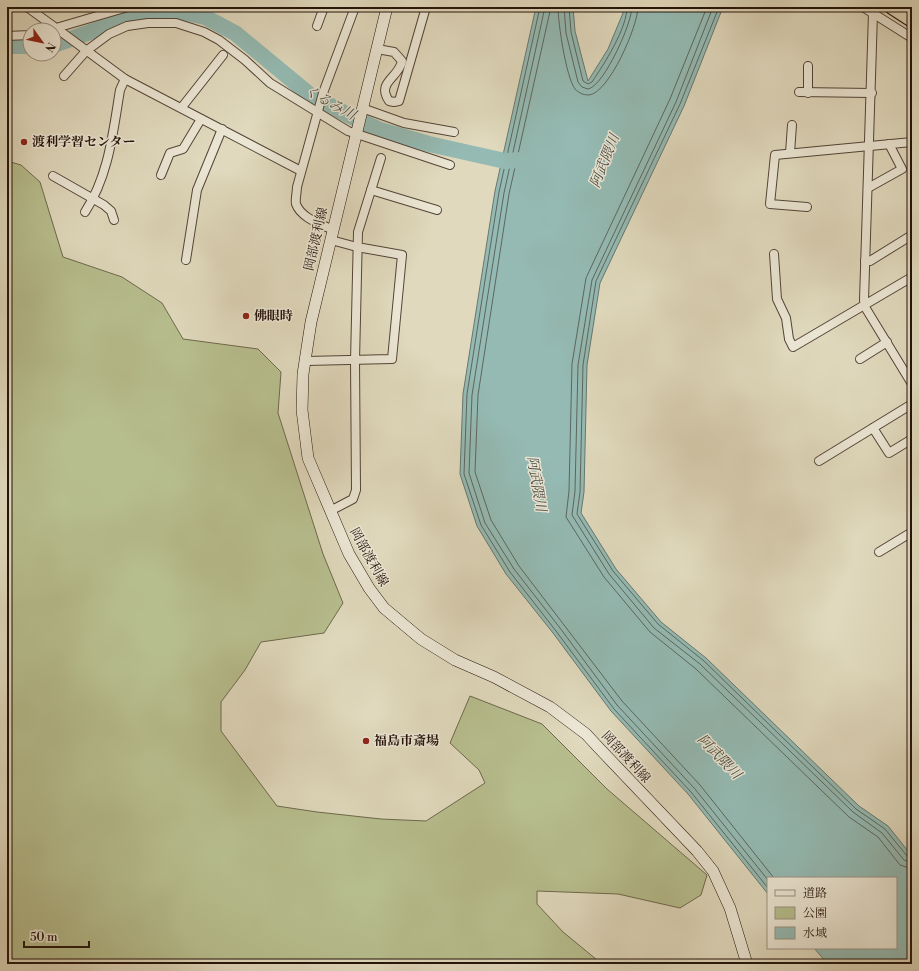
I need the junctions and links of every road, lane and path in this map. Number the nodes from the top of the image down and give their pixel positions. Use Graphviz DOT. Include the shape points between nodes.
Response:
graph roads {
  1 [pos="27,7"];
  2 [pos="127,7"];
  3 [pos="324,7"];
  4 [pos="355,7"];
  5 [pos="387,7"];
  6 [pos="426,7"];
  7 [pos="863,7"];
  8 [pos="892,7"];
  9 [pos="873,13"];
  10 [pos="912,20"];
  11 [pos="44,22"];
  12 [pos="62,26"];
  13 [pos="317,26"];
  14 [pos="22,35"];
  15 [pos="62,35"];
  16 [pos="7,36"];
  17 [pos="912,38"];
  18 [pos="377,48"];
  19 [pos="86,50"];
  20 [pos="223,55"];
  21 [pos="808,66"];
  22 [pos="64,76"];
  23 [pos="125,78"];
  24 [pos="872,94"];
  25 [pos="182,107"];
  26 [pos="362,110"];
  27 [pos="318,114"];
  28 [pos="201,119"];
  29 [pos="792,125"];
  30 [pos="222,129"];
  31 [pos="454,132"];
  32 [pos="355,133"];
  33 [pos="912,142"];
  34 [pos="889,144"];
  35 [pos="870,145"];
  36 [pos="790,153"];
  37 [pos="381,158"];
  38 [pos="450,165"];
  39 [pos="301,171"];
  40 [pos="161,175"];
  41 [pos="53,176"];
  42 [pos="868,188"];
  43 [pos="371,190"];
  44 [pos="94,199"];
  45 [pos="807,207"];
  46 [pos="437,210"];
  47 [pos="85,212"];
  48 [pos="114,220"];
  49 [pos="332,235"];
  50 [pos="912,235"];
  51 [pos="357,247"];
  52 [pos="774,254"];
  53 [pos="186,260"];
  54 [pos="865,261"];
  55 [pos="912,277"];
  56 [pos="865,306"];
  57 [pos="886,342"];
  58 [pos="860,359"];
  59 [pos="355,360"];
  60 [pos="306,362"];
  61 [pos="912,384"];
  62 [pos="912,404"];
  63 [pos="873,428"];
  64 [pos="912,439"];
  65 [pos="818,461"];
  66 [pos="330,511"];
  67 [pos="912,532"];
  68 [pos="878,552"];
  69 [pos="747,964"];
  1 -- 11 [label="street"];
  2 -- 12 [label="street"];
  3 -- 13 [label="street"];
  4 -- 27 [label="street" via="323,93"];
  5 -- 18 [label="main road, 岡部渡利線"];
  6 -- 18 [label="street" via="399,101 389,100 384,91 385,86 401,67 402,61 394,52"];
  7 -- 9 [label="street"];
  8 -- 10 [label="highway"];
  9 -- 17 [label="street"];
  9 -- 24 [label="street"];
  14 -- 16 [label="street"];
  15 -- 19 [label="street"];
  18 -- 26 [label="main road, 岡部渡利線"];
  19 -- 22 [label="street"];
  19 -- 23 [label="street"];
  19 -- 27 [label="street" via="109,34 127,26 176,23 219,40 270,83"];
  20 -- 25 [label="street"];
  21 -- 24 [label="street" via="803,92"];
  23 -- 25 [label="street"];
  23 -- 44 [label="street" via="120,90 103,178"];
  24 -- 35 [label="street"];
  25 -- 28 [label="street"];
  26 -- 31 [label="street" via="404,123"];
  26 -- 32 [label="main road, 岡部渡利線"];
  27 -- 32 [label="street"];
  27 -- 39 [label="street"];
  28 -- 30 [label="street"];
  28 -- 40 [label="street" via="183,149 170,153"];
  29 -- 36 [label="street"];
  30 -- 39 [label="street"];
  30 -- 53 [label="street" via="197,190"];
  32 -- 38 [label="street"];
  32 -- 49 [label="main road, 岡部渡利線"];
  33 -- 34 [label="street"];
  34 -- 35 [label="street"];
  34 -- 42 [label="street" via="902,169"];
  35 -- 36 [label="street"];
  35 -- 42 [label="street"];
  36 -- 45 [label="street" via="775,155 770,204"];
  37 -- 43 [label="street"];
  39 -- 49 [label="street" via="296,203 307,217"];
  41 -- 44 [label="street"];
  42 -- 54 [label="street"];
  43 -- 46 [label="street"];
  43 -- 51 [label="street" via="358,232"];
  44 -- 47 [label="street"];
  44 -- 48 [label="street" via="111,211"];
  49 -- 51 [label="street"];
  49 -- 60 [label="main road, 岡部渡利線" via="311,322"];
  50 -- 54 [label="street"];
  51 -- 59 [label="street"];
  51 -- 59 [label="street" via="402,255 392,359"];
  52 -- 56 [label="street" via="776,299 786,318 789,339 794,347"];
  54 -- 56 [label="street"];
  55 -- 56 [label="street"];
  56 -- 57 [label="street"];
  57 -- 58 [label="street"];
  57 -- 61 [label="street"];
  59 -- 60 [label="street"];
  59 -- 66 [label="street" via="356,490 352,499"];
  60 -- 66 [label="main road, 岡部渡利線" via="302,410 304,435 308,458"];
  62 -- 63 [label="street"];
  63 -- 64 [label="street" via="889,453"];
  63 -- 65 [label="street"];
  66 -- 69 [label="main road, 岡部渡利線" via="349,554 369,588 384,608 403,626 455,660 494,677 550,707 568,720 598,747 697,851 723,891 738,930"];
  67 -- 68 [label="street"];
}
